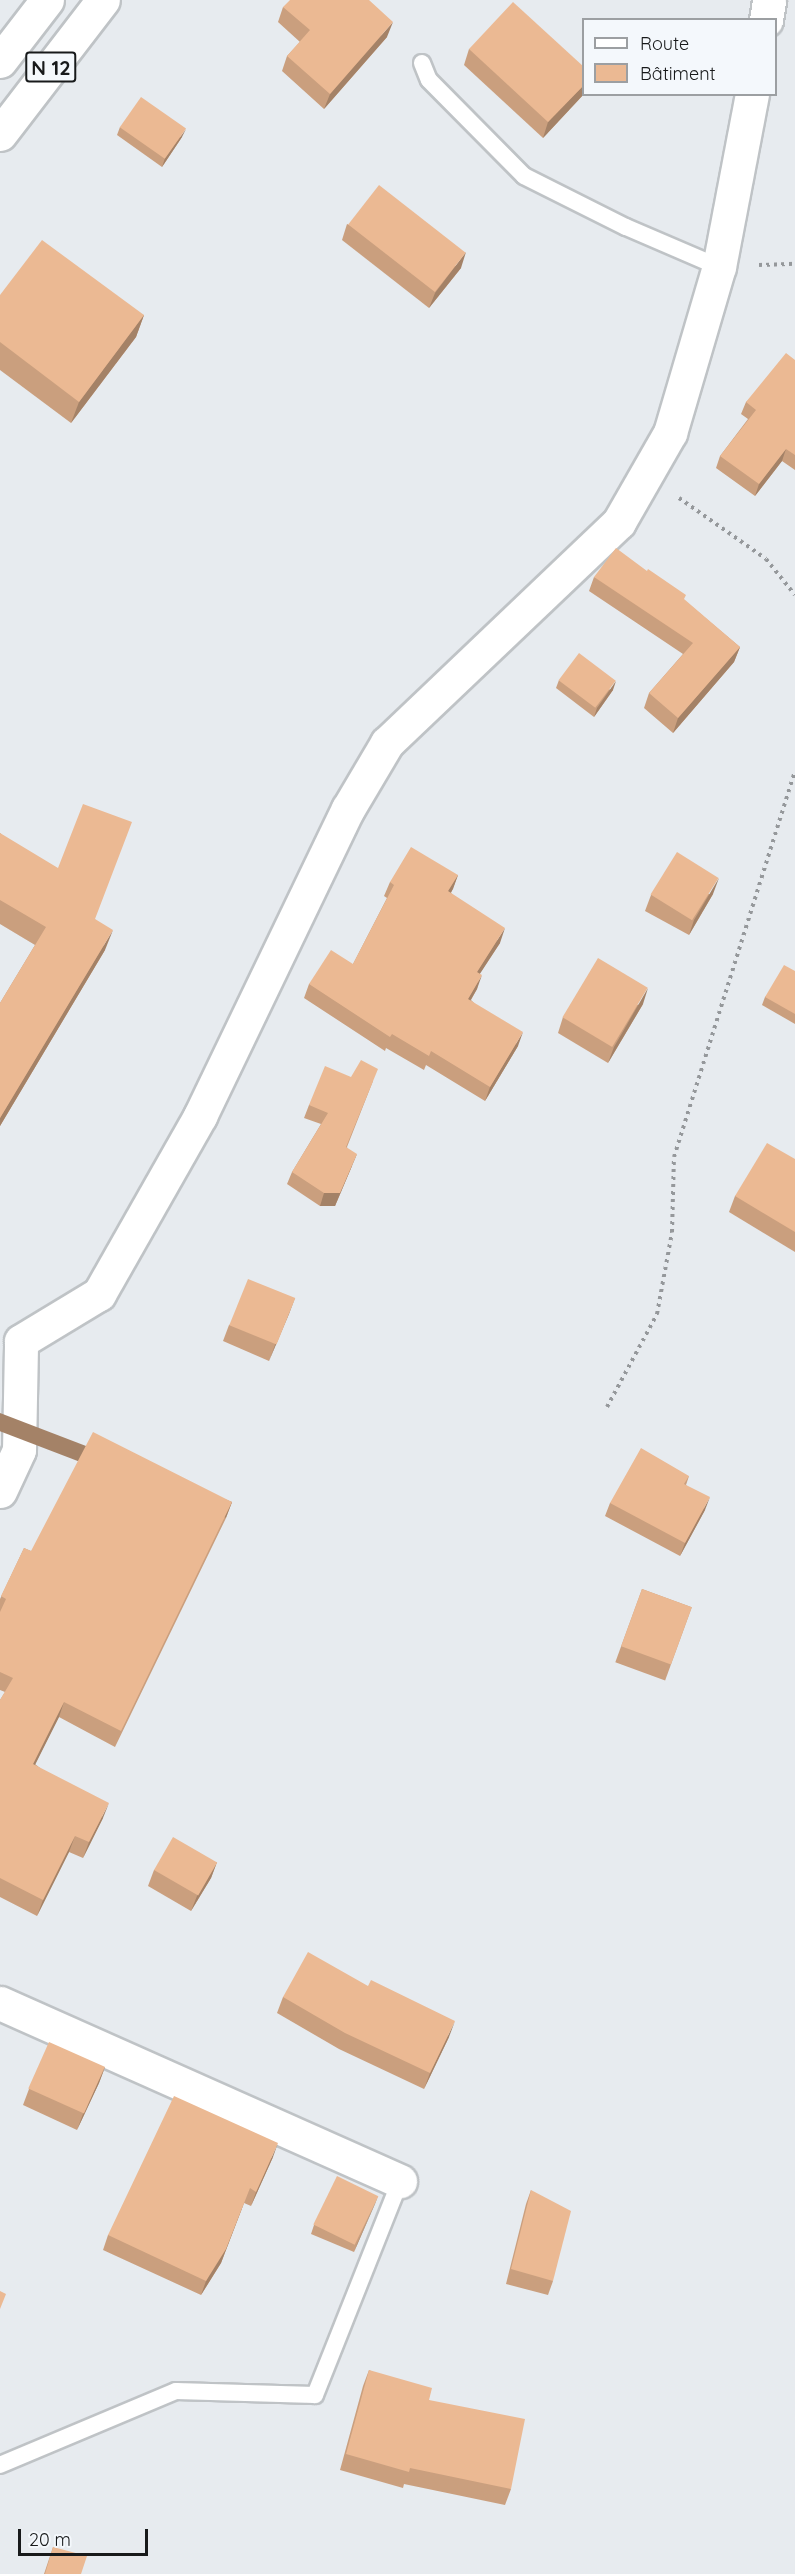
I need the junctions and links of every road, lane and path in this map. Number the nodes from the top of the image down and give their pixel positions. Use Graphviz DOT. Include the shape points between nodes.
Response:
graph roads {
  1 [pos="47,0"];
  2 [pos="102,0"];
  3 [pos="770,0"];
  4 [pos="766,18"];
  5 [pos="0,61"];
  6 [pos="422,63"];
  7 [pos="752,96"];
  8 [pos="0,134"];
  9 [pos="719,267"];
  10 [pos="642,483"];
  11 [pos="795,594"];
  12 [pos="795,772"];
  13 [pos="10,1336"];
  14 [pos="607,1407"];
  15 [pos="0,1491"];
  16 [pos="0,2003"];
  17 [pos="400,2181"];
  18 [pos="0,2465"];
  1 -- 5 [label="street, N 12"];
  2 -- 8 [label="street, N 12"];
  3 -- 4 [label="street"];
  6 -- 9 [label="lane" via="429,80 524,176 626,227"];
  7 -- 9 [label="street"];
  9 -- 10 [label="street" via="670,433"];
  10 -- 11 [label="path" via="680,498 766,559"];
  10 -- 13 [label="street" via="619,522 387,743 348,809 200,1116 99,1294"];
  12 -- 14 [label="path" via="674,1157 672,1232 657,1314"];
  13 -- 15 [label="street" via="19,1450"];
  16 -- 17 [label="street"];
  17 -- 18 [label="lane" via="315,2396 176,2391"];
}
